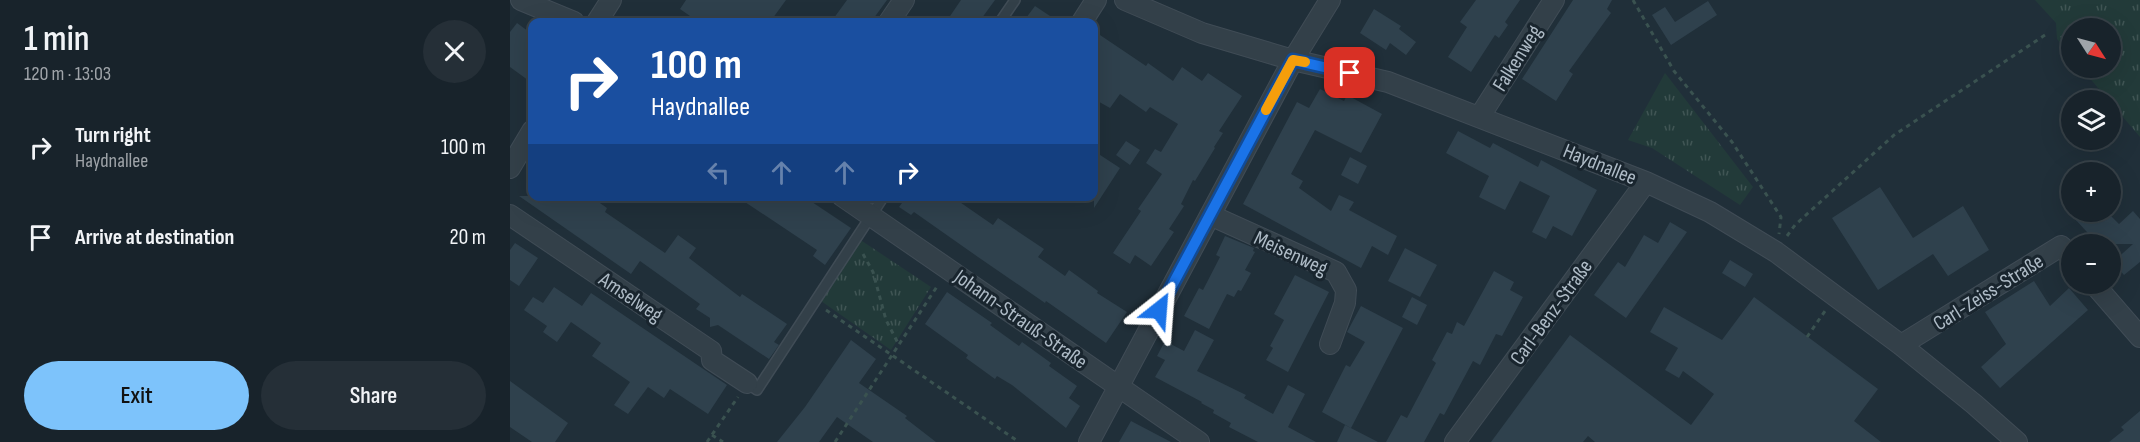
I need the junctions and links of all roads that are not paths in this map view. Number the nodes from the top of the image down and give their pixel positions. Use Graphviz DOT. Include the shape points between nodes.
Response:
graph roads {
  1 [pos="521,0"];
  2 [pos="611,0"];
  3 [pos="904,0"];
  4 [pos="1015,0"];
  5 [pos="1096,0"];
  6 [pos="1125,0"];
  7 [pos="1330,0"];
  8 [pos="1554,0"];
  9 [pos="564,18"];
  10 [pos="600,18"];
  11 [pos="892,18"];
  12 [pos="1003,18"];
  13 [pos="1085,18"];
  14 [pos="1293,60"];
  15 [pos="1480,116"];
  16 [pos="528,134"];
  17 [pos="516,145"];
  18 [pos="510,168"];
  19 [pos="1646,182"];
  20 [pos="849,201"];
  21 [pos="881,201"];
  22 [pos="510,214"];
  23 [pos="1210,215"];
  24 [pos="871,216"];
  25 [pos="2061,246"];
  26 [pos="2103,294"];
  27 [pos="2140,337"];
  28 [pos="1330,344"];
  29 [pos="1901,345"];
  30 [pos="747,383"];
  31 [pos="1119,387"];
  32 [pos="1089,442"];
  33 [pos="1199,442"];
  34 [pos="1455,442"];
  35 [pos="2017,442"];
  1 -- 9 [label="street"];
  2 -- 10 [label="street"];
  3 -- 11 [label="street"];
  4 -- 12 [label="lane"];
  5 -- 13 [label="street"];
  6 -- 14 [label="street, Haydnallee" via="1202,33"];
  7 -- 14 [label="street"];
  8 -- 15 [label="street, Falkenweg"];
  14 -- 15 [label="street, Haydnallee" via="1388,82"];
  14 -- 23 [label="street"];
  15 -- 19 [label="street, Haydnallee"];
  16 -- 17 [label="street"];
  17 -- 18 [label="street"];
  19 -- 29 [label="street, Haydnallee" via="1710,212 1776,252"];
  19 -- 34 [label="street, Carl-Benz-Straße"];
  20 -- 24 [label="street, Johann-Strauß-Straße"];
  21 -- 24 [label="lane"];
  22 -- 30 [label="street, Amselweg" via="711,351 712,360"];
  23 -- 28 [label="street, Meisenweg" via="1335,272 1346,290"];
  23 -- 31 [label="street"];
  24 -- 30 [label="lane" via="757,390"];
  24 -- 31 [label="street, Johann-Strauß-Straße"];
  25 -- 29 [label="street, Carl-Zeiss-Straße"];
  26 -- 27 [label="street"];
  29 -- 35 [label="street, Haydnallee"];
  31 -- 32 [label="street"];
  31 -- 33 [label="street, Johann-Strauß-Straße"];
}
